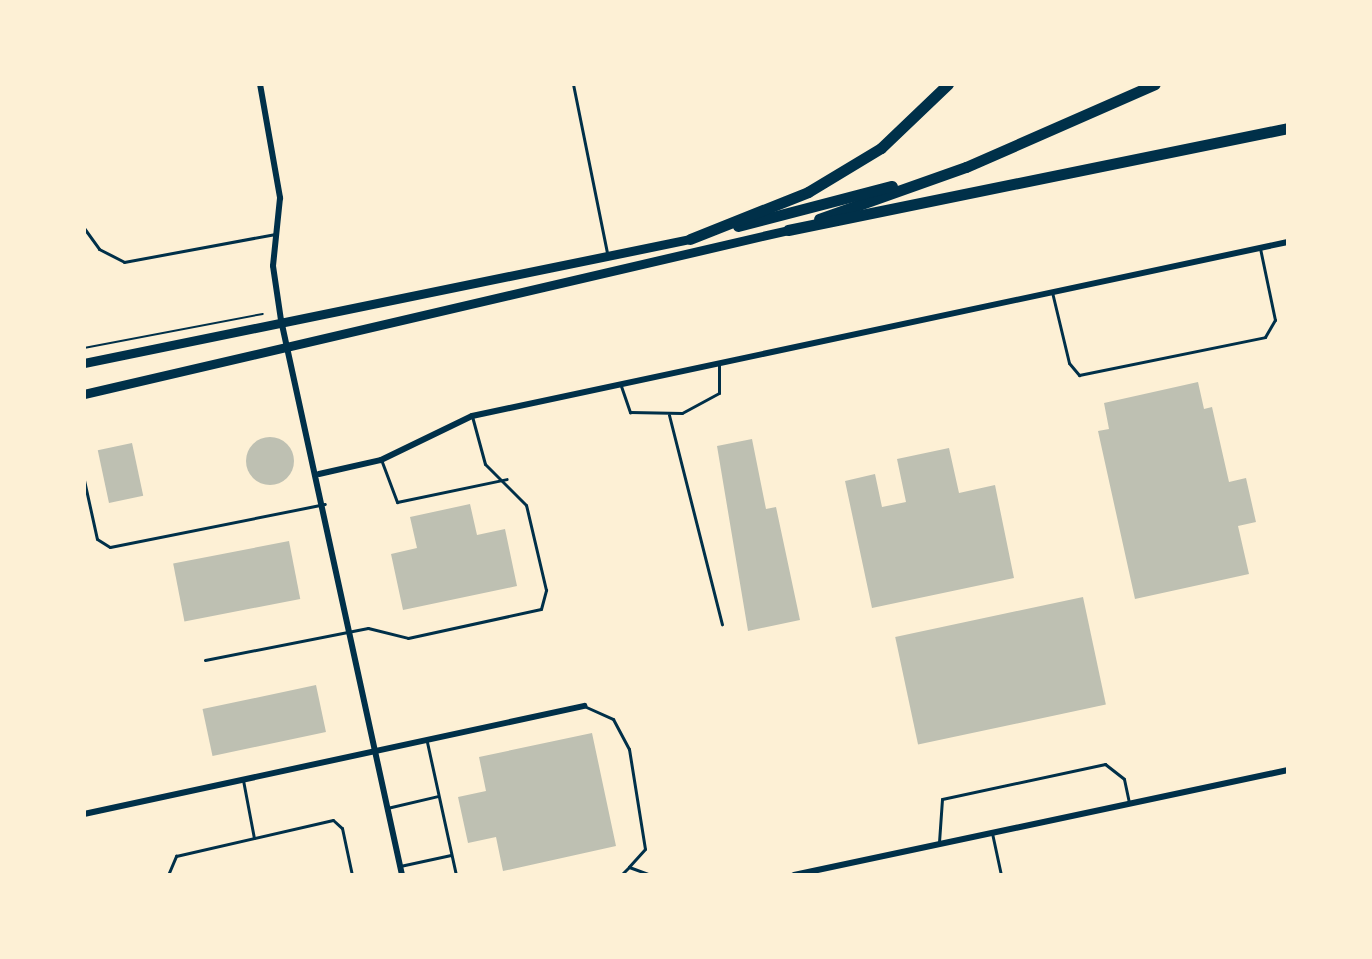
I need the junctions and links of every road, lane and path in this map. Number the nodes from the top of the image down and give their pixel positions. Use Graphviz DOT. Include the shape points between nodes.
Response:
graph roads {
  1 [pos="260,84"];
  2 [pos="573,84"];
  3 [pos="948,84"];
  4 [pos="1155,84"];
  5 [pos="1288,128"];
  6 [pos="966,167"];
  7 [pos="84,228"];
  8 [pos="788,230"];
  9 [pos="279,233"];
  10 [pos="690,239"];
  11 [pos="1288,242"];
  12 [pos="1260,248"];
  13 [pos="609,257"];
  14 [pos="1052,292"];
  15 [pos="281,315"];
  16 [pos="289,344"];
  17 [pos="84,348"];
  18 [pos="84,363"];
  19 [pos="719,363"];
  20 [pos="621,384"];
  21 [pos="84,394"];
  22 [pos="669,415"];
  23 [pos="472,416"];
  24 [pos="381,460"];
  25 [pos="319,474"];
  26 [pos="507,479"];
  27 [pos="84,480"];
  28 [pos="325,504"];
  29 [pos="722,624"];
  30 [pos="350,630"];
  31 [pos="205,660"];
  32 [pos="584,706"];
  33 [pos="427,740"];
  34 [pos="373,752"];
  35 [pos="1288,770"];
  36 [pos="243,780"];
  37 [pos="438,796"];
  38 [pos="1129,803"];
  39 [pos="387,808"];
  40 [pos="84,814"];
  41 [pos="992,833"];
  42 [pos="254,838"];
  43 [pos="940,844"];
  44 [pos="451,855"];
  45 [pos="400,866"];
  46 [pos="629,867"];
  47 [pos="168,875"];
  48 [pos="352,875"];
  49 [pos="402,875"];
  50 [pos="456,875"];
  51 [pos="621,875"];
  52 [pos="651,875"];
  53 [pos="794,875"];
  54 [pos="1001,875"];
  1 -- 9 [label="street"];
  2 -- 13 [label="lane"];
  3 -- 10 [label="highway" via="881,148 808,192"];
  4 -- 6 [label="highway"];
  5 -- 8 [label="highway"];
  6 -- 8 [label="highway"];
  6 -- 10 [label="highway"];
  7 -- 9 [label="lane" via="99,249 124,262"];
  8 -- 16 [label="main road"];
  9 -- 15 [label="street" via="273,266"];
  10 -- 13 [label="main road"];
  11 -- 12 [label="street"];
  12 -- 14 [label="street"];
  12 -- 14 [label="lane" via="1275,320 1265,337 1079,375 1069,363"];
  13 -- 15 [label="main road"];
  14 -- 19 [label="street"];
  15 -- 16 [label="street"];
  15 -- 17 [label="path"];
  15 -- 18 [label="main road"];
  16 -- 21 [label="main road"];
  16 -- 25 [label="street"];
  19 -- 20 [label="street"];
  19 -- 22 [label="lane" via="719,393"];
  20 -- 22 [label="lane" via="621,404 630,412"];
  20 -- 23 [label="street"];
  22 -- 29 [label="lane"];
  23 -- 24 [label="street"];
  23 -- 26 [label="lane" via="485,464"];
  24 -- 25 [label="street"];
  24 -- 26 [label="lane" via="397,502"];
  25 -- 28 [label="street"];
  26 -- 30 [label="lane" via="526,505 546,590 541,609 408,638"];
  27 -- 28 [label="lane" via="97,539 110,547"];
  28 -- 30 [label="street"];
  30 -- 31 [label="lane"];
  30 -- 34 [label="street"];
  32 -- 33 [label="street"];
  32 -- 46 [label="lane" via="613,719 629,749 645,849"];
  33 -- 34 [label="street"];
  33 -- 37 [label="lane"];
  34 -- 36 [label="street"];
  34 -- 39 [label="street"];
  35 -- 38 [label="street"];
  36 -- 40 [label="street"];
  36 -- 42 [label="lane"];
  37 -- 39 [label="lane"];
  37 -- 44 [label="lane"];
  38 -- 41 [label="street"];
  38 -- 43 [label="lane" via="1124,779 1105,764 942,799"];
  39 -- 45 [label="street"];
  41 -- 43 [label="street"];
  41 -- 54 [label="lane"];
  42 -- 47 [label="lane" via="176,856"];
  42 -- 48 [label="lane" via="333,820 342,828"];
  43 -- 53 [label="street"];
  44 -- 45 [label="lane"];
  44 -- 50 [label="lane"];
  45 -- 49 [label="street"];
  46 -- 51 [label="lane"];
  46 -- 52 [label="lane"];
}
